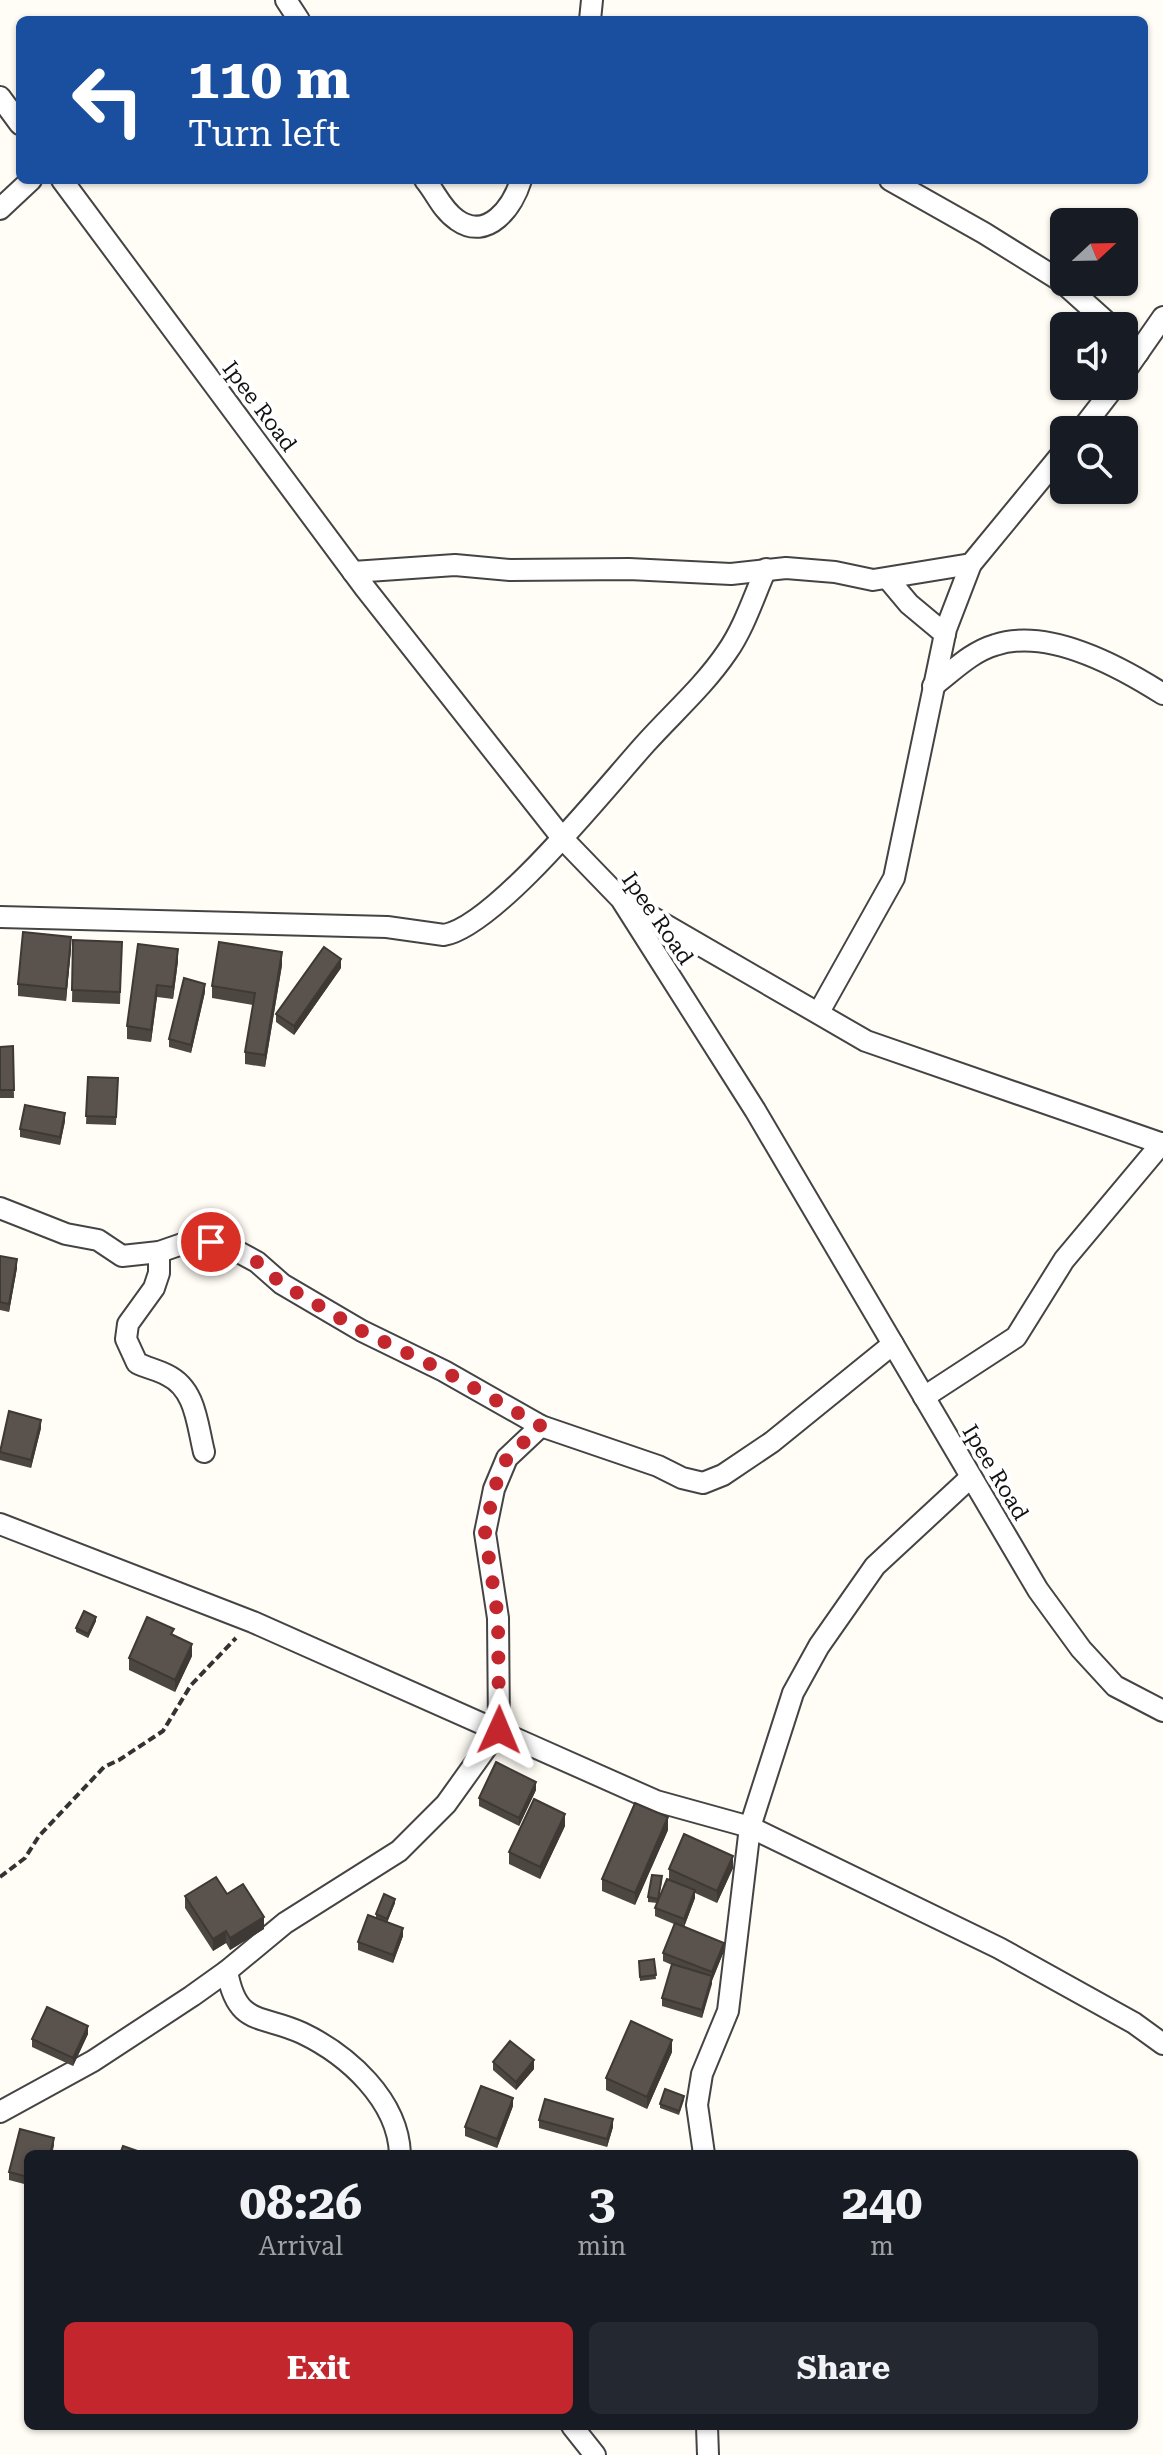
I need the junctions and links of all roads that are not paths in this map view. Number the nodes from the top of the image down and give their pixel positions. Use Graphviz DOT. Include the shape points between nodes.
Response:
graph roads {
  1 [pos="0,97"];
  2 [pos="16,119"];
  3 [pos="27,184"];
  4 [pos="65,184"];
  5 [pos="428,184"];
  6 [pos="519,184"];
  7 [pos="897,184"];
  8 [pos="0,209"];
  9 [pos="1095,312"];
  10 [pos="1163,317"];
  11 [pos="1138,340"];
  12 [pos="1104,400"];
  13 [pos="1092,416"];
  14 [pos="1050,468"];
  15 [pos="971,564"];
  16 [pos="766,569"];
  17 [pos="353,572"];
  18 [pos="888,579"];
  19 [pos="945,634"];
  20 [pos="933,686"];
  21 [pos="1163,694"];
  22 [pos="563,839"];
  23 [pos="621,899"];
  24 [pos="0,917"];
  25 [pos="819,1012"];
  26 [pos="1162,1144"];
  27 [pos="0,1208"];
  28 [pos="159,1252"];
  29 [pos="893,1344"];
  30 [pos="924,1397"];
  31 [pos="541,1426"];
  32 [pos="204,1452"];
  33 [pos="971,1477"];
  34 [pos="0,1524"];
  35 [pos="1163,1711"];
  36 [pos="499,1730"];
  37 [pos="750,1827"];
  38 [pos="227,1971"];
  39 [pos="1163,2044"];
  40 [pos="0,2112"];
  41 [pos="399,2150"];
  42 [pos="703,2150"];
  43 [pos="575,2430"];
  44 [pos="707,2430"];
  45 [pos="595,2455"];
  46 [pos="708,2455"];
  1 -- 2 [label="street"];
  3 -- 8 [label="street"];
  4 -- 17 [label="street, Ipee Road"];
  5 -- 6 [label="street" via="459,222 478,226 494,222 510,207"];
  7 -- 9 [label="street" via="1061,281"];
  10 -- 11 [label="street"];
  12 -- 13 [label="street"];
  14 -- 15 [label="street"];
  15 -- 18 [label="street"];
  15 -- 19 [label="street"];
  16 -- 17 [label="street" via="731,574 455,565"];
  16 -- 18 [label="street"];
  16 -- 22 [label="street" via="728,651"];
  17 -- 22 [label="street, Ipee Road"];
  18 -- 19 [label="street"];
  19 -- 20 [label="street"];
  20 -- 21 [label="street" via="974,654 997,644 1039,642 1099,659"];
  20 -- 25 [label="street" via="894,878"];
  22 -- 23 [label="street, Ipee Road"];
  22 -- 24 [label="street" via="496,902 461,929 444,935 387,927"];
  23 -- 25 [label="street"];
  23 -- 29 [label="street, Ipee Road" via="755,1110"];
  25 -- 26 [label="street" via="866,1041"];
  26 -- 30 [label="street" via="1064,1260 1016,1337"];
  27 -- 28 [label="street" via="66,1234 98,1240 122,1256"];
  28 -- 31 [label="street" via="188,1242 231,1248 362,1331"];
  28 -- 32 [label="street" via="154,1288 128,1324 126,1339 137,1363 167,1375 189,1395"];
  29 -- 30 [label="street, Ipee Road"];
  29 -- 31 [label="street" via="772,1442 703,1483"];
  30 -- 33 [label="street, Ipee Road"];
  31 -- 36 [label="street" via="507,1458 485,1533 498,1618"];
  33 -- 35 [label="street, Ipee Road" via="1038,1590 1081,1649 1115,1686"];
  33 -- 37 [label="street" via="875,1566 819,1646 793,1693"];
  34 -- 36 [label="street" via="253,1622"];
  36 -- 37 [label="street" via="656,1801"];
  36 -- 38 [label="street" via="446,1804 399,1851 285,1923"];
  37 -- 39 [label="street" via="999,1948"];
  37 -- 42 [label="street" via="728,2011 702,2074 697,2105"];
  38 -- 40 [label="street" via="93,2061"];
  38 -- 41 [label="street" via="238,2004 256,2020 301,2033 367,2082 394,2121"];
  43 -- 45 [label="street"];
  44 -- 46 [label="street"];
}
